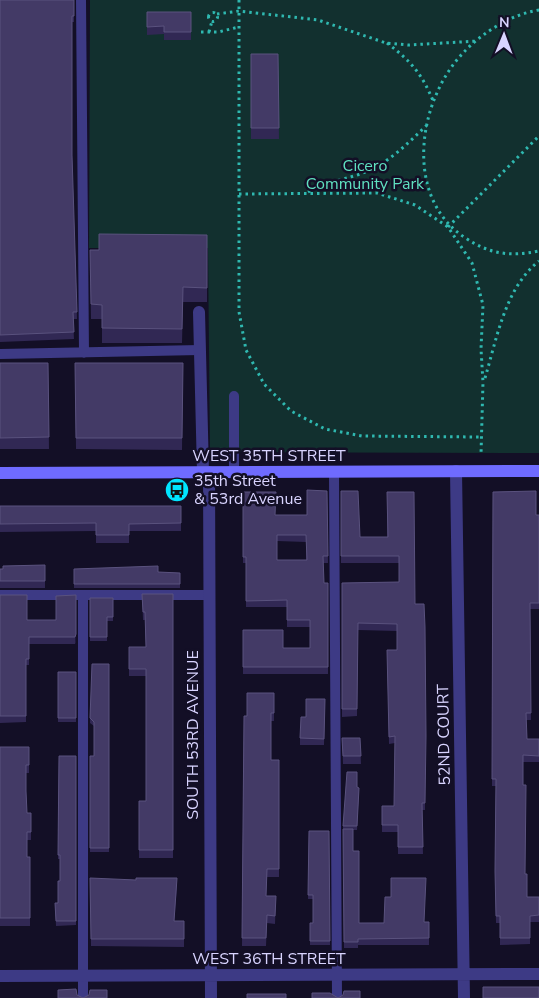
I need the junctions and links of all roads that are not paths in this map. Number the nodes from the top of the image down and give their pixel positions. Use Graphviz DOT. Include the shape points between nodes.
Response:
graph roads {
  1 [pos="81,0"];
  2 [pos="199,312"];
  3 [pos="200,350"];
  4 [pos="84,352"];
  5 [pos="0,354"];
  6 [pos="234,396"];
  7 [pos="456,471"];
  8 [pos="539,471"];
  9 [pos="206,472"];
  10 [pos="234,472"];
  11 [pos="334,472"];
  12 [pos="0,473"];
  13 [pos="0,595"];
  14 [pos="83,595"];
  15 [pos="209,595"];
  16 [pos="539,974"];
  17 [pos="211,975"];
  18 [pos="337,975"];
  19 [pos="465,975"];
  20 [pos="0,976"];
  21 [pos="83,976"];
  22 [pos="83,998"];
  23 [pos="210,998"];
  24 [pos="337,998"];
  25 [pos="464,998"];
  1 -- 4 [label="lane"];
  2 -- 3 [label="street, SOUTH 53RD AVENUE"];
  3 -- 4 [label="lane"];
  3 -- 9 [label="street, SOUTH 53RD AVENUE"];
  4 -- 5 [label="lane"];
  6 -- 10 [label="lane"];
  7 -- 8 [label="street, WEST 35TH STREET"];
  7 -- 11 [label="street, WEST 35TH STREET"];
  7 -- 19 [label="street, 52ND COURT"];
  9 -- 10 [label="street, WEST 35TH STREET"];
  9 -- 12 [label="street, WEST 35TH STREET"];
  9 -- 15 [label="street, SOUTH 53RD AVENUE"];
  10 -- 11 [label="street, WEST 35TH STREET"];
  11 -- 18 [label="lane"];
  13 -- 14 [label="lane"];
  14 -- 15 [label="lane"];
  14 -- 21 [label="lane"];
  15 -- 17 [label="street, SOUTH 53RD AVENUE"];
  16 -- 19 [label="street, WEST 36TH STREET"];
  17 -- 18 [label="street, WEST 36TH STREET"];
  17 -- 21 [label="street, WEST 36TH STREET"];
  17 -- 23 [label="street, SOUTH 53RD AVENUE"];
  18 -- 19 [label="street, WEST 36TH STREET"];
  18 -- 24 [label="lane"];
  19 -- 25 [label="street, 52ND COURT"];
  20 -- 21 [label="street, WEST 36TH STREET"];
  21 -- 22 [label="lane"];
}
